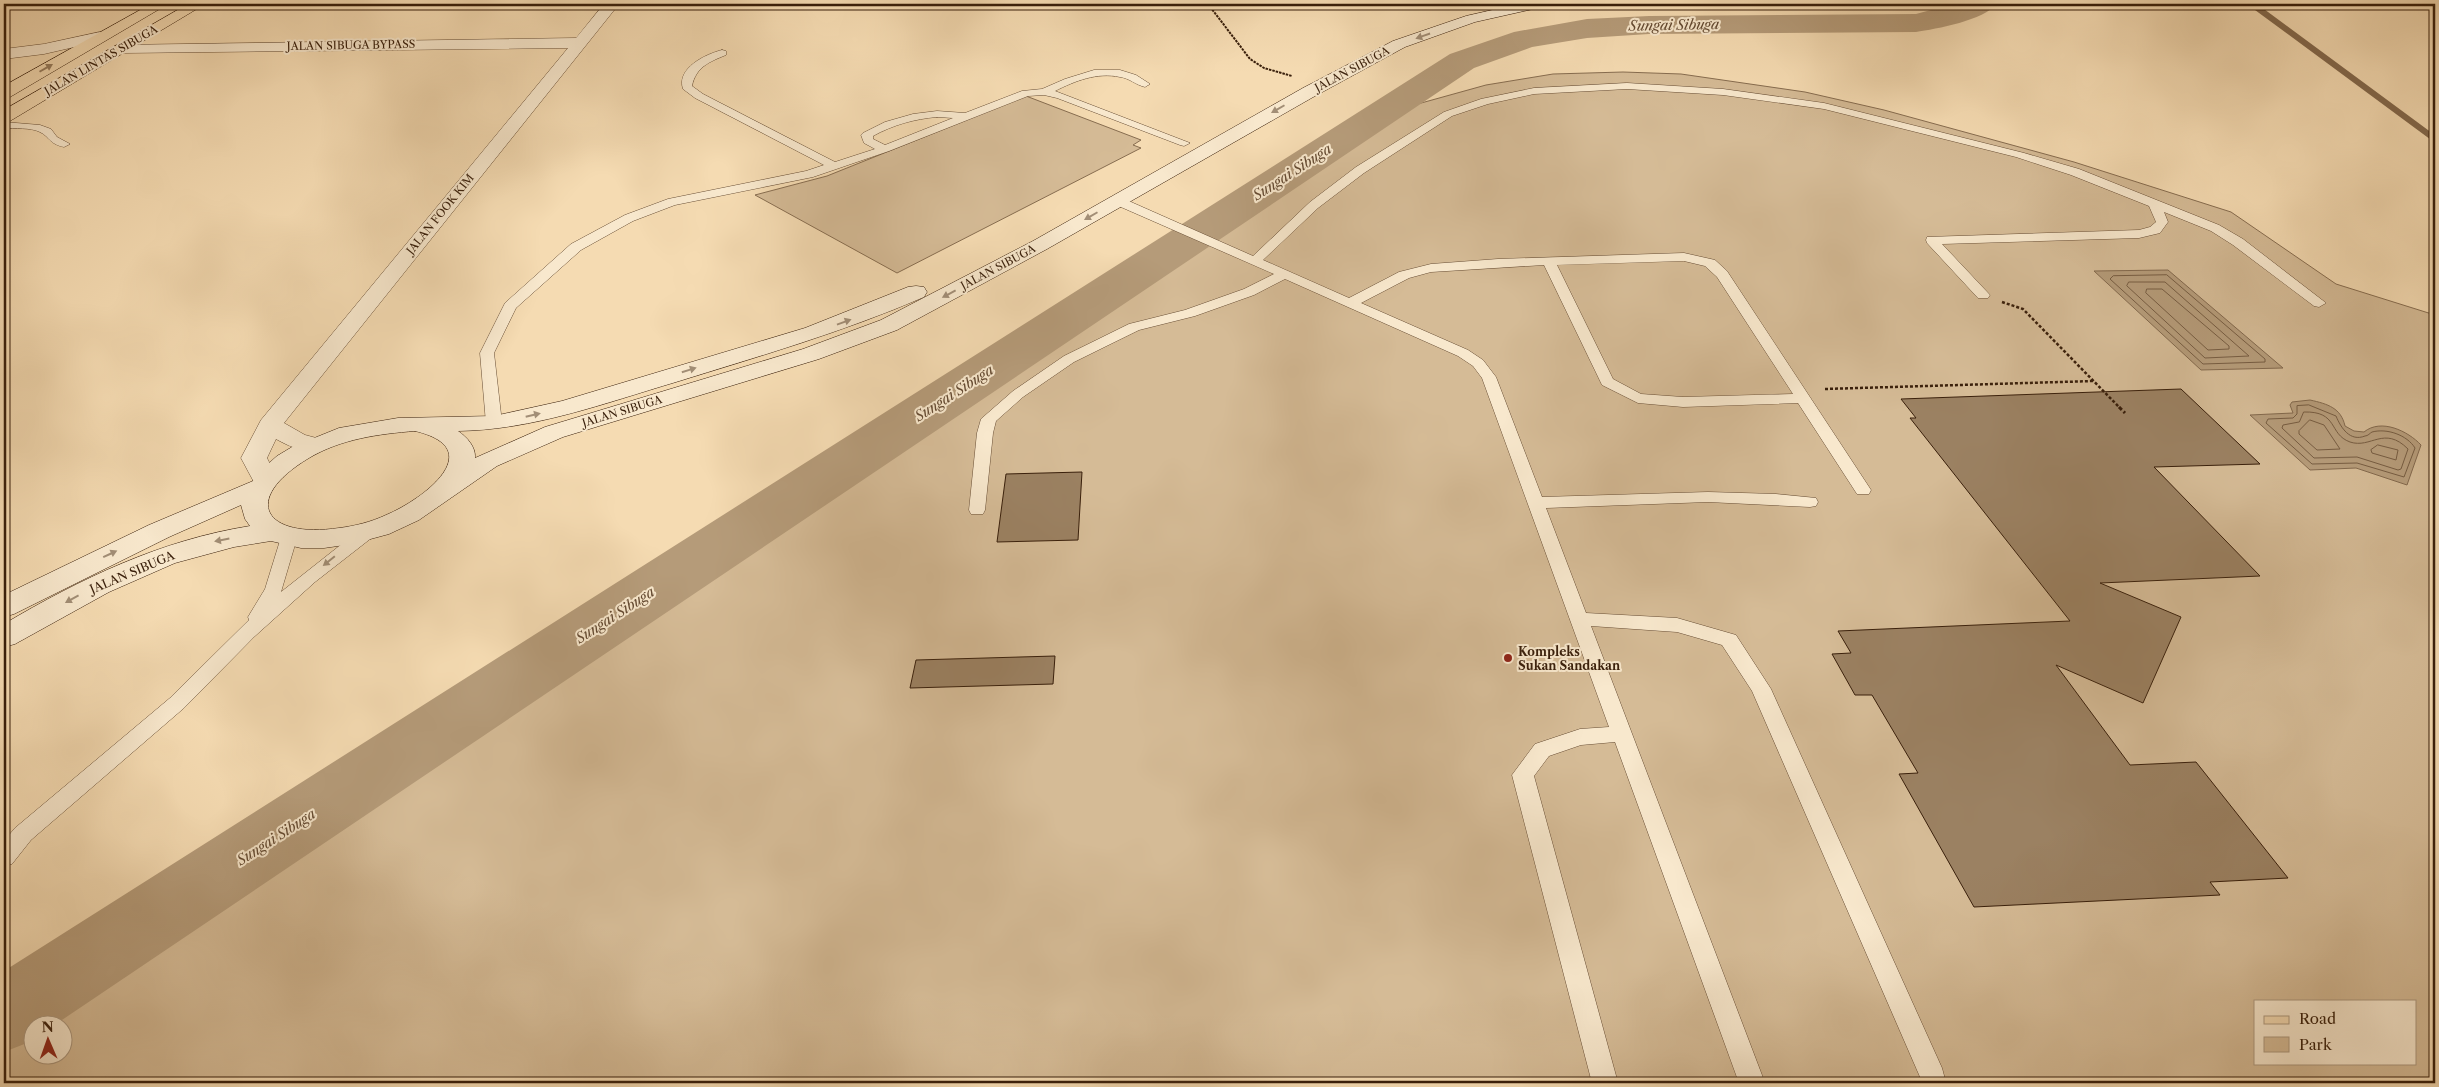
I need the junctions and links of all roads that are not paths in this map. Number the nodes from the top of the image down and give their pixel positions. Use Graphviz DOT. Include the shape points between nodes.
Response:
graph roads {
  1 [pos="161,4"];
  2 [pos="198,4"];
  3 [pos="612,4"];
  4 [pos="1482,4"];
  5 [pos="1537,4"];
  6 [pos="100,37"];
  7 [pos="578,43"];
  8 [pos="123,48"];
  9 [pos="722,53"];
  10 [pos="4,56"];
  11 [pos="1145,84"];
  12 [pos="6,91"];
  13 [pos="1044,92"];
  14 [pos="965,116"];
  15 [pos="4,117"];
  16 [pos="4,125"];
  17 [pos="1184,143"];
  18 [pos="64,144"];
  19 [pos="885,149"];
  20 [pos="835,166"];
  21 [pos="1118,201"];
  22 [pos="2153,202"];
  23 [pos="1548,261"];
  24 [pos="1255,262"];
  25 [pos="1285,274"];
  26 [pos="1983,295"];
  27 [pos="1350,303"];
  28 [pos="2319,303"];
  29 [pos="1802,394"];
  30 [pos="494,423"];
  31 [pos="270,424"];
  32 [pos="415,424"];
  33 [pos="316,445"];
  34 [pos="263,483"];
  35 [pos="1863,490"];
  36 [pos="443,492"];
  37 [pos="1810,502"];
  38 [pos="1536,503"];
  39 [pos="977,510"];
  40 [pos="368,532"];
  41 [pos="279,535"];
  42 [pos="4,607"];
  43 [pos="1580,619"];
  44 [pos="247,632"];
  45 [pos="4,637"];
  46 [pos="1622,734"];
  47 [pos="4,857"];
  48 [pos="1605,1083"];
  49 [pos="1752,1083"];
  50 [pos="1933,1083"];
  1 -- 6 [label="main road, JALAN LINTAS SIBUGA"];
  2 -- 8 [label="main road, JALAN LINTAS SIBUGA"];
  3 -- 7 [label="main road, JALAN FOOK KIM"];
  4 -- 17 [label="main road, JALAN SIBUGA" via="1397,28 1299,78"];
  5 -- 21 [label="main road, JALAN SIBUGA, one-way" via="1471,19 1399,44"];
  6 -- 10 [label="main road"];
  12 -- 6 [label="main road, JALAN LINTAS SIBUGA, one-way"];
  7 -- 8 [label="main road, JALAN SIBUGA BYPASS"];
  7 -- 31 [label="main road, JALAN FOOK KIM"];
  8 -- 15 [label="main road, JALAN LINTAS SIBUGA"];
  9 -- 20 [label="lane" via="700,61 688,79 687,87"];
  10 -- 12 [label="main road" via="25,64 26,71"];
  11 -- 13 [label="lane" via="1118,72 1102,71 1072,78"];
  13 -- 14 [label="lane" via="1026,93"];
  13 -- 17 [label="lane" via="1060,95"];
  14 -- 19 [label="lane"];
  14 -- 19 [label="lane" via="910,117 867,135 868,141"];
  16 -- 18 [label="lane" via="47,131 52,139"];
  30 -- 17 [label="main road, JALAN SIBUGA, one-way" via="567,407 813,333 873,311 907,297"];
  19 -- 20 [label="lane"];
  20 -- 30 [label="lane" via="672,202 629,218 576,247 510,306 487,353"];
  21 -- 24 [label="lane"];
  21 -- 36 [label="main road, JALAN SIBUGA, one-way" via="889,325 811,354 554,432 488,461"];
  22 -- 24 [label="lane" via="2020,155 1824,106 1724,92 1581,86 1493,99 1448,114 1360,170 1314,205"];
  22 -- 26 [label="lane" via="2162,222 2155,230 2139,234 1932,240"];
  22 -- 28 [label="lane" via="2231,237"];
  23 -- 27 [label="lane" via="1431,268 1404,275"];
  23 -- 29 [label="lane" via="1684,257 1710,263 1722,274"];
  23 -- 29 [label="lane" via="1607,382 1638,398 1683,402"];
  24 -- 25 [label="lane"];
  25 -- 27 [label="lane"];
  25 -- 39 [label="lane" via="1190,313 1134,327 1069,359 1018,394 989,419"];
  27 -- 38 [label="lane" via="1463,353 1478,363 1489,377"];
  29 -- 35 [label="lane"];
  30 -- 32 [label="main road, JALAN SIBUGA"];
  31 -- 33 [label="main road" via="297,441"];
  31 -- 34 [label="main road, JALAN FOOK KIM" via="254,458"];
  32 -- 33 [label="main road, JALAN SIBUGA" via="384,425 349,432"];
  32 -- 36 [label="main road" via="440,430 456,440 463,455 459,473"];
  33 -- 34 [label="main road, JALAN SIBUGA" via="287,461"];
  34 -- 41 [label="main road" via="253,504 257,520"];
  42 -- 34 [label="main road, JALAN SIBUGA, one-way"];
  36 -- 40 [label="main road, JALAN SIBUGA" via="414,512"];
  37 -- 38 [label="lane" via="1717,498"];
  38 -- 43 [label="lane"];
  40 -- 41 [label="main road, JALAN SIBUGA" via="330,539"];
  40 -- 44 [label="lane, one-way" via="308,578"];
  41 -- 44 [label="lane" via="274,589"];
  41 -- 45 [label="main road, JALAN SIBUGA, one-way" via="205,544 140,566 88,590"];
  43 -- 46 [label="lane"];
  43 -- 50 [label="lane" via="1677,625 1730,640 1761,690"];
  44 -- 47 [label="lane" via="177,703 22,834"];
  46 -- 48 [label="lane" via="1580,736 1542,750 1523,775"];
  46 -- 49 [label="lane"];
}
